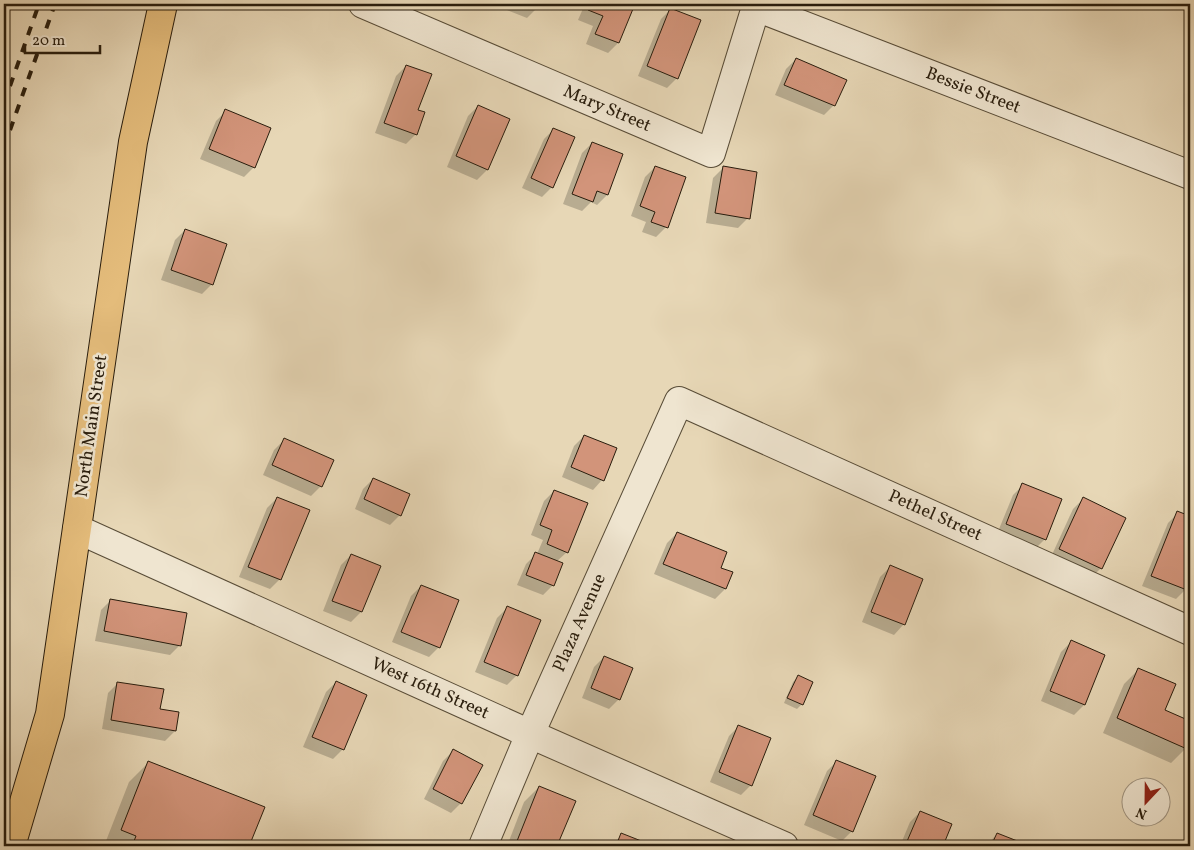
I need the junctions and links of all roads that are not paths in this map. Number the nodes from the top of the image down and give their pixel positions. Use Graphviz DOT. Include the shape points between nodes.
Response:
graph roads {
  1 [pos="163,4"];
  2 [pos="363,4"];
  3 [pos="756,7"];
  4 [pos="1190,175"];
  5 [pos="680,401"];
  6 [pos="77,528"];
  7 [pos="1190,631"];
  8 [pos="530,734"];
  9 [pos="12,846"];
  10 [pos="483,846"];
  11 [pos="784,846"];
  1 -- 6 [label="main road, North Main Street" via="133,142"];
  2 -- 3 [label="street, Mary Street" via="711,153"];
  3 -- 4 [label="street, Bessie Street"];
  5 -- 7 [label="street, Pethel Street"];
  5 -- 8 [label="street, Plaza Avenue"];
  6 -- 8 [label="street, West 16th Street"];
  6 -- 9 [label="main road, North Main Street" via="50,714"];
  8 -- 10 [label="street, Plaza Avenue"];
  8 -- 11 [label="street, West 16th Street"];
}
